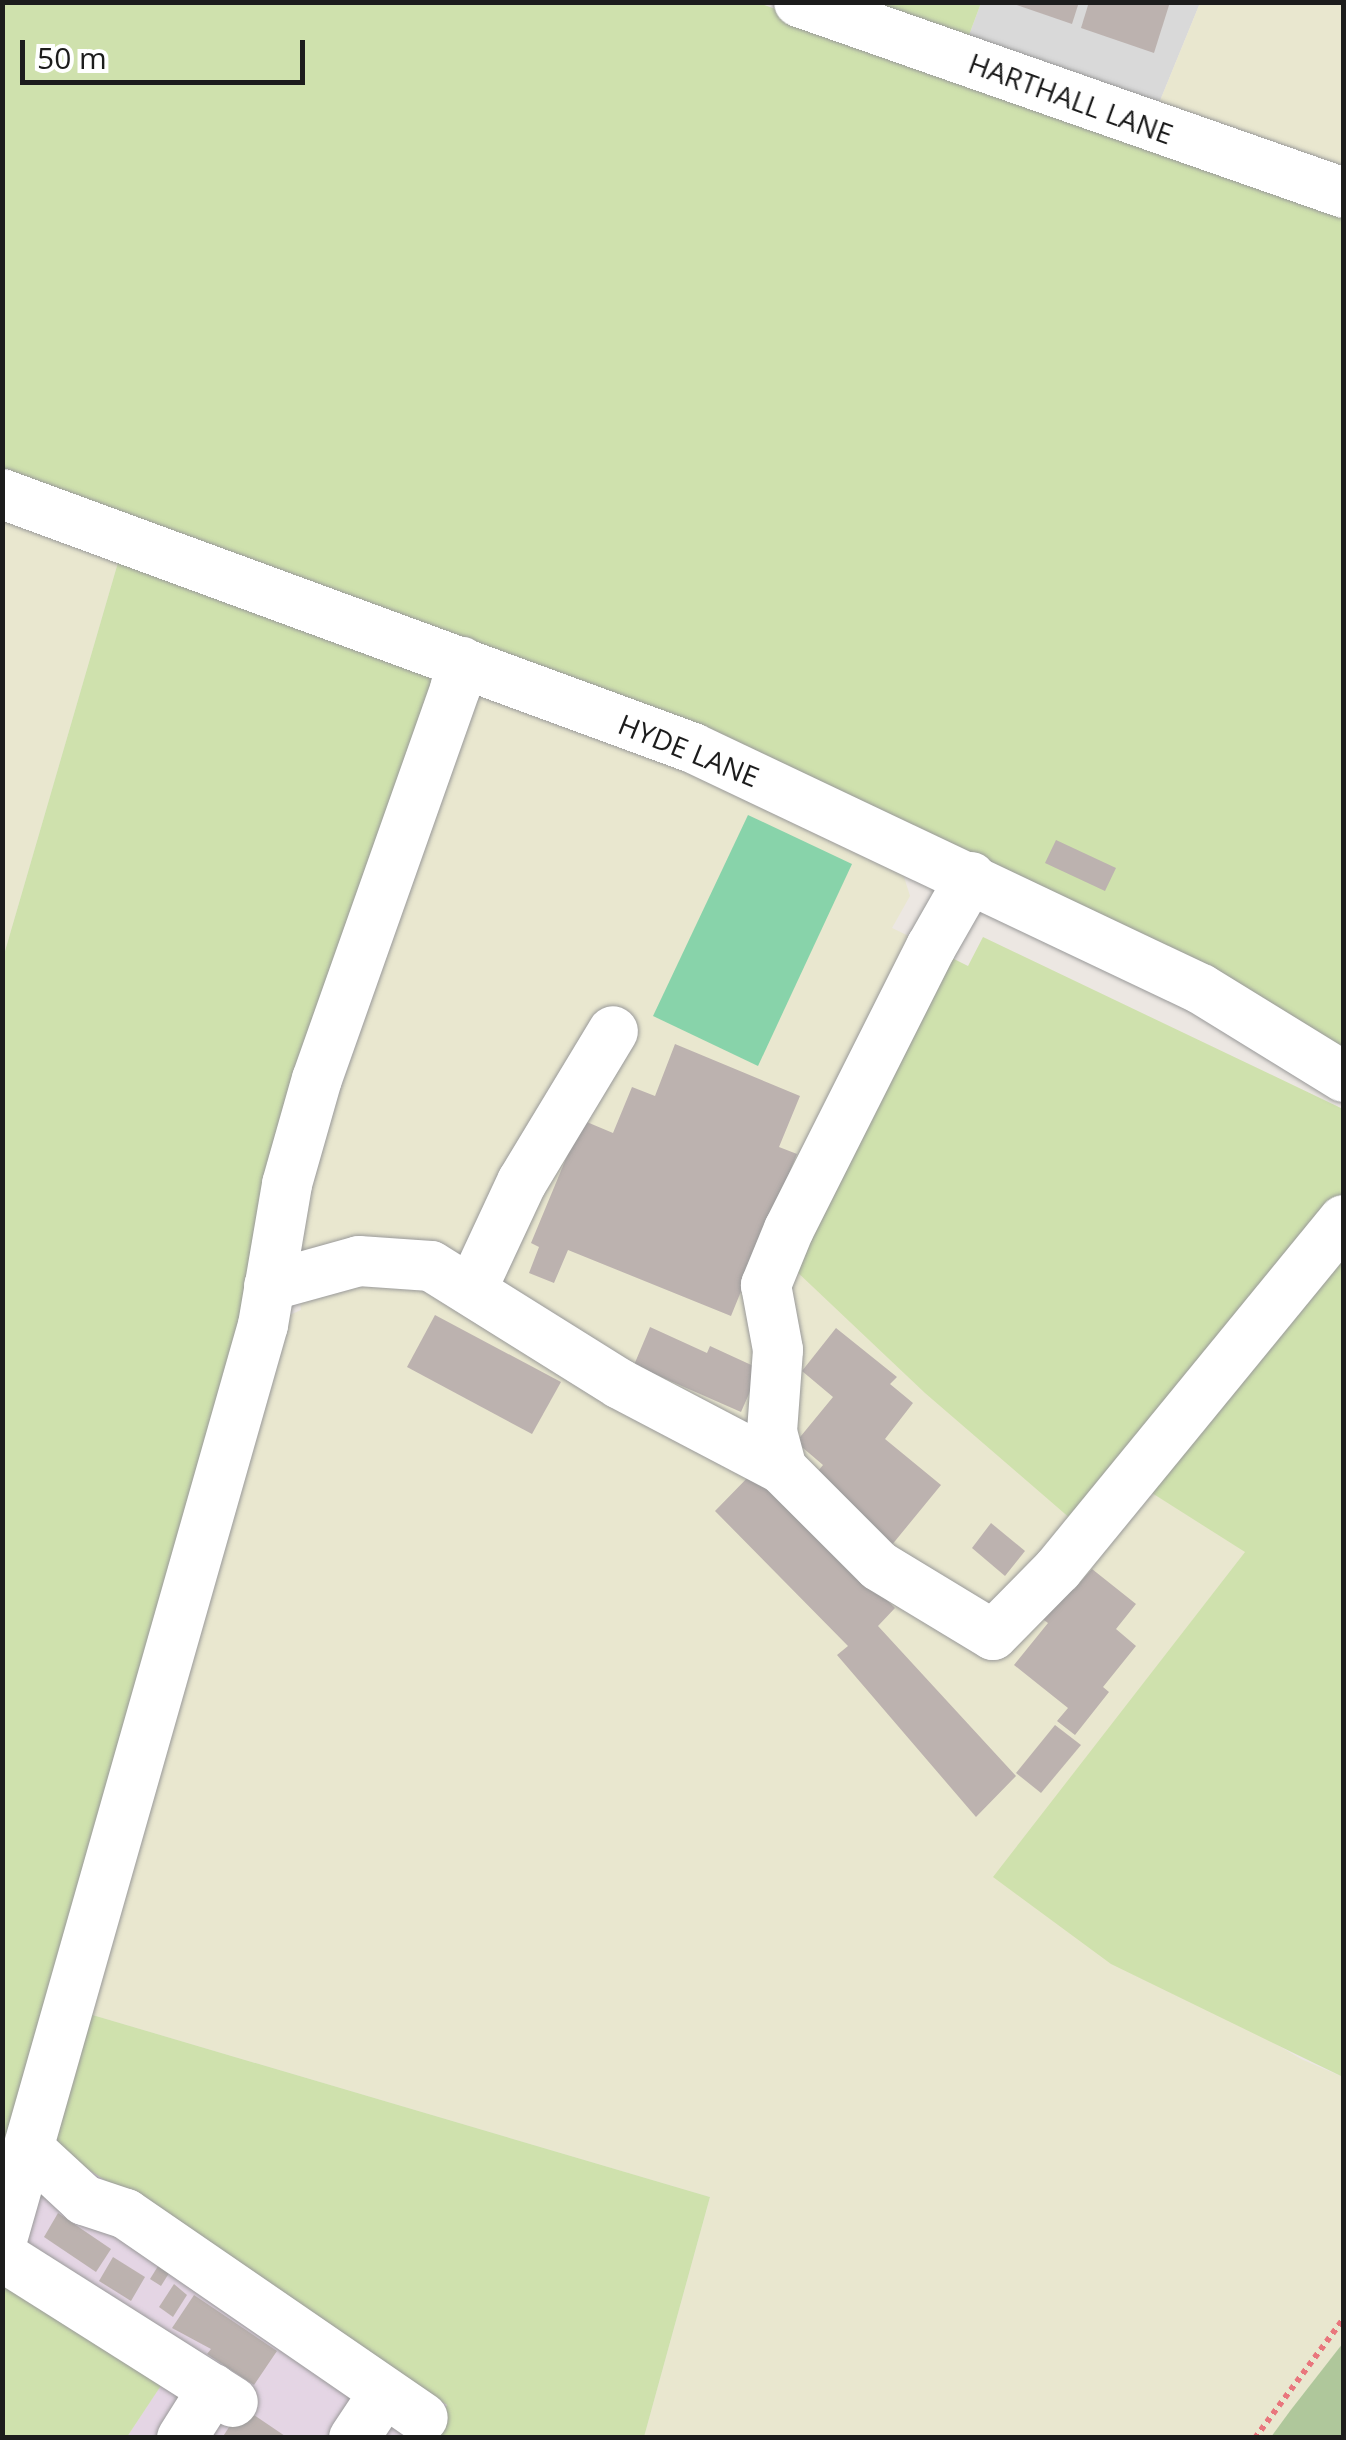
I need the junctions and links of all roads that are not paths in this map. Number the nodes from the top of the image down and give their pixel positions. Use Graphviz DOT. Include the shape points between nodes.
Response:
graph roads {
  1 [pos="799,2"];
  2 [pos="1344,193"];
  3 [pos="2,494"];
  4 [pos="461,662"];
  5 [pos="971,877"];
  6 [pos="613,1031"];
  7 [pos="1344,1077"];
  8 [pos="1344,1220"];
  9 [pos="269,1286"];
  10 [pos="472,1289"];
  11 [pos="782,1469"];
  12 [pos="29,2149"];
  13 [pos="2,2240"];
  14 [pos="2,2256"];
  15 [pos="182,2438"];
  16 [pos="354,2438"];
  1 -- 2 [label="street, HARTHALL LANE"];
  3 -- 4 [label="street, HYDE LANE"];
  4 -- 5 [label="street, HYDE LANE" via="693,748"];
  4 -- 9 [label="street" via="316,1078"];
  5 -- 7 [label="street, HYDE LANE" via="1201,989"];
  5 -- 11 [label="street" via="766,1285 778,1350 772,1432"];
  6 -- 10 [label="street" via="522,1182"];
  8 -- 11 [label="street" via="1058,1568 993,1635 879,1566"];
  9 -- 10 [label="street" via="359,1262 431,1266"];
  9 -- 12 [label="street"];
  10 -- 11 [label="street" via="620,1384"];
  12 -- 13 [label="street"];
  12 -- 16 [label="street" via="84,2200 126,2214 404,2406"];
  14 -- 15 [label="street" via="223,2396"];
}
